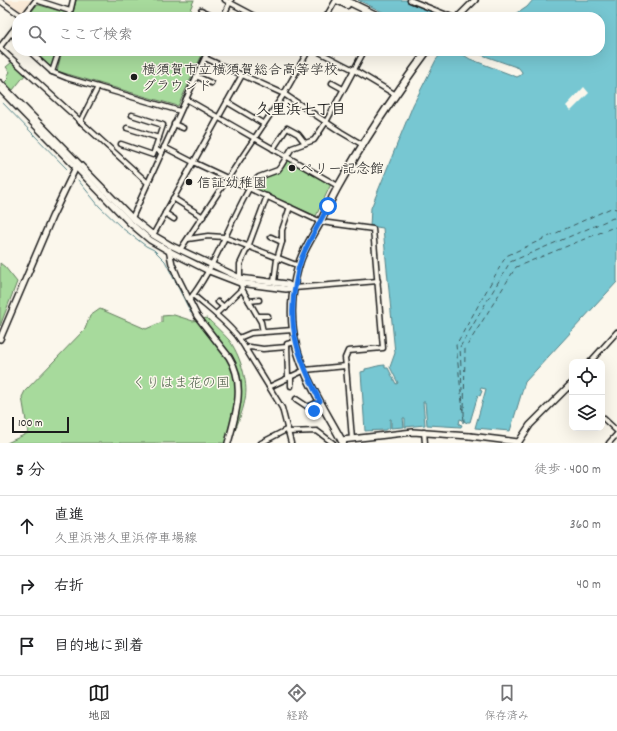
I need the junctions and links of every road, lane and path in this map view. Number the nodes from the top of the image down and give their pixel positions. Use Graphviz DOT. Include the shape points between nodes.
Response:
graph roads {
  1 [pos="0,0"];
  2 [pos="73,0"];
  3 [pos="225,0"];
  4 [pos="336,0"];
  5 [pos="345,0"];
  6 [pos="410,0"];
  7 [pos="475,0"];
  8 [pos="231,1"];
  9 [pos="421,2"];
  10 [pos="201,10"];
  11 [pos="70,11"];
  12 [pos="16,12"];
  13 [pos="27,12"];
  14 [pos="205,12"];
  15 [pos="226,12"];
  16 [pos="249,12"];
  17 [pos="329,12"];
  18 [pos="361,12"];
  19 [pos="370,12"];
  20 [pos="442,12"];
  21 [pos="463,12"];
  22 [pos="11,33"];
  23 [pos="0,48"];
  24 [pos="34,56"];
  25 [pos="57,56"];
  26 [pos="305,56"];
  27 [pos="327,56"];
  28 [pos="361,56"];
  29 [pos="423,56"];
  30 [pos="205,58"];
  31 [pos="354,70"];
  32 [pos="52,72"];
  33 [pos="242,75"];
  34 [pos="196,76"];
  35 [pos="0,83"];
  36 [pos="211,83"];
  37 [pos="332,83"];
  38 [pos="98,87"];
  39 [pos="0,89"];
  40 [pos="343,90"];
  41 [pos="284,94"];
  42 [pos="396,95"];
  43 [pos="186,99"];
  44 [pos="227,102"];
  45 [pos="180,111"];
  46 [pos="132,115"];
  47 [pos="218,118"];
  48 [pos="80,122"];
  49 [pos="326,122"];
  50 [pos="174,124"];
  51 [pos="264,124"];
  52 [pos="127,128"];
  53 [pos="183,128"];
  54 [pos="159,138"];
  55 [pos="254,138"];
  56 [pos="305,143"];
  57 [pos="121,144"];
  58 [pos="363,145"];
  59 [pos="164,147"];
  60 [pos="155,149"];
  61 [pos="274,149"];
  62 [pos="162,153"];
  63 [pos="286,157"];
  64 [pos="193,162"];
  65 [pos="77,165"];
  66 [pos="228,178"];
  67 [pos="148,183"];
  68 [pos="338,186"];
  69 [pos="249,188"];
  70 [pos="267,196"];
  71 [pos="173,198"];
  72 [pos="290,207"];
  73 [pos="165,213"];
  74 [pos="203,217"];
  75 [pos="132,218"];
  76 [pos="174,219"];
  77 [pos="320,222"];
  78 [pos="153,235"];
  79 [pos="224,237"];
  80 [pos="271,237"];
  81 [pos="188,239"];
  82 [pos="282,242"];
  83 [pos="248,247"];
  84 [pos="170,248"];
  85 [pos="180,250"];
  86 [pos="277,259"];
  87 [pos="299,266"];
  88 [pos="210,268"];
  89 [pos="240,281"];
  90 [pos="378,281"];
  91 [pos="274,282"];
  92 [pos="294,288"];
  93 [pos="242,289"];
  94 [pos="192,297"];
  95 [pos="259,300"];
  96 [pos="249,301"];
  97 [pos="218,302"];
  98 [pos="224,307"];
  99 [pos="216,314"];
  100 [pos="258,316"];
  101 [pos="268,316"];
  102 [pos="293,330"];
  103 [pos="263,332"];
  104 [pos="617,332"];
  105 [pos="239,338"];
  106 [pos="0,339"];
  107 [pos="296,342"];
  108 [pos="287,347"];
  109 [pos="246,349"];
  110 [pos="593,359"];
  111 [pos="346,366"];
  112 [pos="304,370"];
  113 [pos="289,377"];
  114 [pos="291,386"];
  115 [pos="269,387"];
  116 [pos="569,388"];
  117 [pos="296,400"];
  118 [pos="320,401"];
  119 [pos="308,408"];
  120 [pos="314,411"];
  121 [pos="605,420"];
  122 [pos="288,431"];
  123 [pos="424,432"];
  124 [pos="617,432"];
  125 [pos="352,439"];
  126 [pos="342,441"];
  127 [pos="518,442"];
  128 [pos="228,443"];
  129 [pos="261,443"];
  130 [pos="291,443"];
  131 [pos="333,443"];
  132 [pos="426,443"];
  133 [pos="608,443"];
  1 -- 12 [label="street"];
  2 -- 11 [label="street"];
  3 -- 8 [label="street"];
  4 -- 17 [label="street"];
  4 -- 18 [label="main road"];
  5 -- 19 [label="main road"];
  6 -- 9 [label="street"];
  7 -- 21 [label="street"];
  8 -- 15 [label="street"];
  8 -- 16 [label="street"];
  9 -- 20 [label="street"];
  10 -- 14 [label="street"];
  11 -- 13 [label="street" via="36,0"];
  22 -- 23 [label="street"];
  23 -- 48 [label="street"];
  24 -- 32 [label="street"];
  25 -- 32 [label="street"];
  26 -- 41 [label="street"];
  27 -- 31 [label="street"];
  28 -- 31 [label="street"];
  29 -- 42 [label="main road"];
  30 -- 33 [label="street"];
  30 -- 34 [label="street"];
  31 -- 40 [label="street"];
  31 -- 42 [label="street"];
  32 -- 38 [label="street"];
  33 -- 41 [label="street"];
  33 -- 44 [label="street"];
  34 -- 36 [label="street"];
  34 -- 43 [label="street"];
  35 -- 65 [label="street"];
  37 -- 40 [label="street"];
  38 -- 45 [label="street"];
  38 -- 48 [label="street"];
  39 -- 65 [label="street"];
  40 -- 49 [label="street"];
  41 -- 49 [label="street"];
  41 -- 51 [label="street"];
  42 -- 58 [label="main road"];
  43 -- 45 [label="street"];
  43 -- 47 [label="street"];
  44 -- 47 [label="street"];
  44 -- 51 [label="street"];
  45 -- 50 [label="street"];
  46 -- 54 [label="street" via="163,125"];
  47 -- 55 [label="street"];
  47 -- 64 [label="street"];
  48 -- 67 [label="street"];
  49 -- 56 [label="street" via="314,140"];
  49 -- 58 [label="street"];
  50 -- 53 [label="street"];
  50 -- 59 [label="street"];
  51 -- 55 [label="street"];
  52 -- 54 [label="street"];
  54 -- 60 [label="street"];
  55 -- 61 [label="street"];
  55 -- 66 [label="street"];
  56 -- 61 [label="street" via="298,134 288,128"];
  56 -- 63 [label="street" via="292,148"];
  57 -- 60 [label="street" via="153,155"];
  58 -- 68 [label="main road"];
  59 -- 62 [label="street"];
  59 -- 64 [label="street"];
  60 -- 62 [label="street"];
  61 -- 63 [label="street"];
  62 -- 67 [label="street"];
  63 -- 68 [label="street"];
  63 -- 69 [label="street" via="278,170 255,180"];
  64 -- 66 [label="street"];
  64 -- 71 [label="street"];
  65 -- 75 [label="street"];
  65 -- 84 [label="street" via="130,223 150,240"];
  65 -- 106 [label="street"];
  66 -- 69 [label="street"];
  66 -- 74 [label="street"];
  67 -- 75 [label="street"];
  68 -- 77 [label="main road"];
  69 -- 70 [label="street"];
  69 -- 79 [label="street"];
  70 -- 72 [label="street"];
  70 -- 83 [label="street"];
  71 -- 73 [label="street"];
  71 -- 74 [label="street"];
  72 -- 77 [label="street"];
  72 -- 82 [label="street" via="282,230"];
  73 -- 76 [label="street"];
  73 -- 78 [label="street"];
  74 -- 81 [label="street"];
  75 -- 78 [label="street"];
  77 -- 87 [label="main road"];
  77 -- 90 [label="street" via="373,229"];
  78 -- 84 [label="street"];
  79 -- 81 [label="street"];
  79 -- 83 [label="street"];
  79 -- 88 [label="street"];
  80 -- 82 [label="street"];
  81 -- 85 [label="street"];
  82 -- 86 [label="street"];
  83 -- 86 [label="street"];
  83 -- 89 [label="street" via="240,264"];
  84 -- 85 [label="street"];
  84 -- 88 [label="street"];
  84 -- 94 [label="street" via="172,264 178,278"];
  85 -- 88 [label="street"];
  86 -- 87 [label="street"];
  86 -- 91 [label="street"];
  87 -- 92 [label="main road"];
  88 -- 89 [label="street"];
  88 -- 94 [label="street"];
  89 -- 91 [label="street"];
  89 -- 92 [label="street" via="286,289"];
  89 -- 93 [label="street"];
  90 -- 92 [label="street"];
  90 -- 111 [label="street" via="383,348 348,351 345,358"];
  91 -- 92 [label="street"];
  92 -- 102 [label="main road"];
  93 -- 96 [label="street"];
  93 -- 98 [label="street"];
  94 -- 99 [label="street"];
  94 -- 128 [label="street" via="201,321 234,364 239,381 239,399"];
  95 -- 96 [label="street"];
  96 -- 100 [label="street"];
  97 -- 98 [label="street"];
  98 -- 99 [label="street"];
  99 -- 105 [label="street"];
  100 -- 101 [label="street"];
  100 -- 103 [label="street"];
  102 -- 103 [label="street"];
  102 -- 107 [label="main road"];
  103 -- 105 [label="street"];
  104 -- 110 [label="street"];
  105 -- 109 [label="street"];
  107 -- 108 [label="street" via="287,344"];
  107 -- 112 [label="main road"];
  108 -- 109 [label="street"];
  108 -- 113 [label="street"];
  109 -- 115 [label="street"];
  111 -- 112 [label="street"];
  111 -- 125 [label="street"];
  112 -- 113 [label="street"];
  112 -- 118 [label="main road"];
  113 -- 114 [label="street"];
  113 -- 115 [label="street"];
  115 -- 122 [label="street" via="282,408"];
  116 -- 127 [label="street" via="530,425"];
  117 -- 119 [label="street"];
  118 -- 119 [label="street"];
  118 -- 126 [label="main road"];
  119 -- 120 [label="street" via="310,406"];
  121 -- 124 [label="street"];
  122 -- 129 [label="street"];
  122 -- 130 [label="street"];
  122 -- 131 [label="street" via="317,431"];
  123 -- 125 [label="street"];
  123 -- 127 [label="street"];
  123 -- 132 [label="street"];
  124 -- 133 [label="street"];
  125 -- 126 [label="street"];
}
